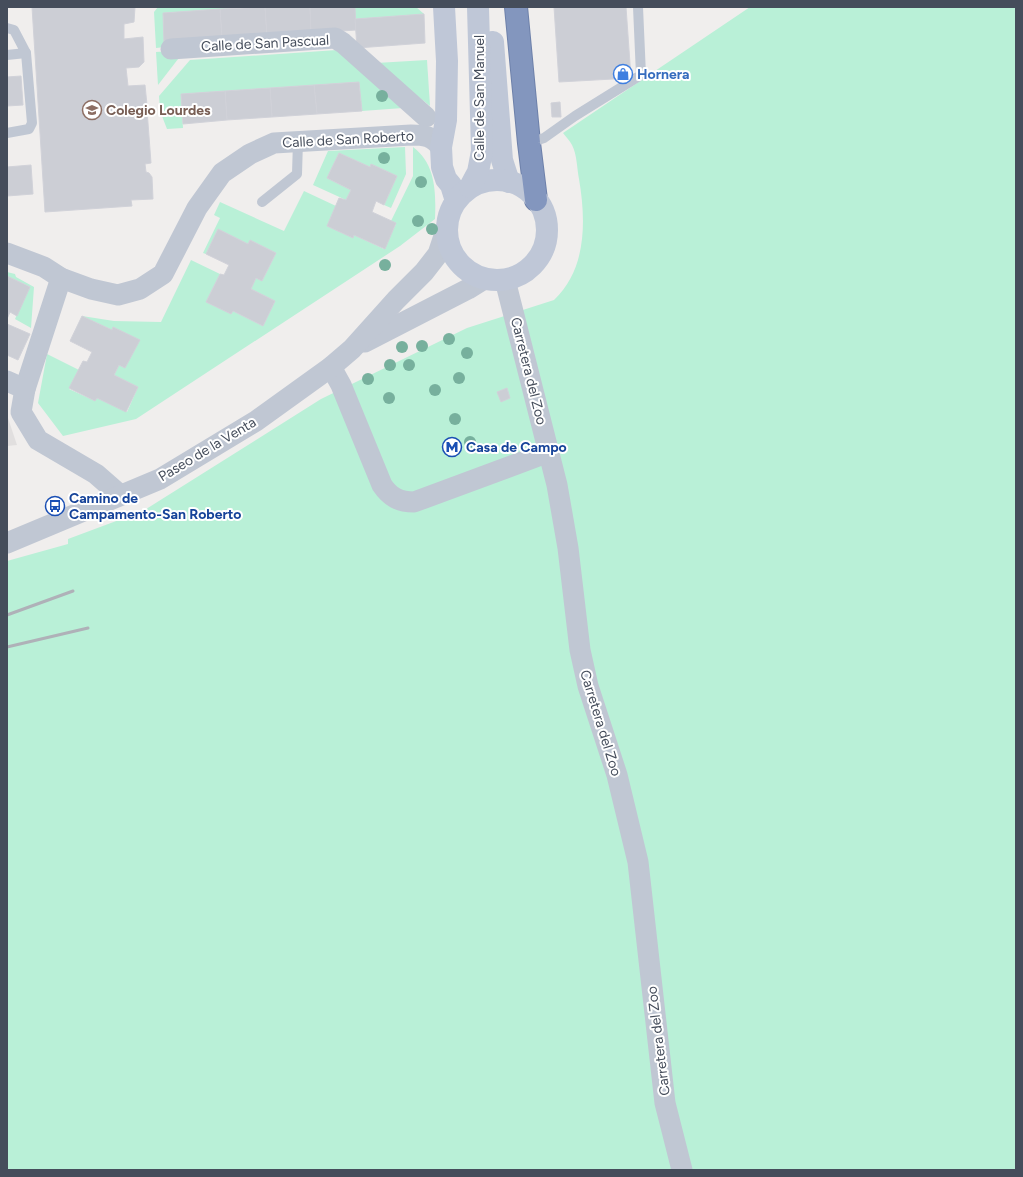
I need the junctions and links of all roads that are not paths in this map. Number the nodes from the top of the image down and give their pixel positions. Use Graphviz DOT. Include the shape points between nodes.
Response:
graph roads {
  1 [pos="444,7"];
  2 [pos="478,7"];
  3 [pos="491,7"];
  4 [pos="514,7"];
  5 [pos="638,7"];
  6 [pos="7,28"];
  7 [pos="171,49"];
  8 [pos="26,53"];
  9 [pos="7,54"];
  10 [pos="426,117"];
  11 [pos="7,133"];
  12 [pos="298,141"];
  13 [pos="529,142"];
  14 [pos="441,147"];
  15 [pos="509,182"];
  16 [pos="463,194"];
  17 [pos="533,196"];
  18 [pos="262,202"];
  19 [pos="446,230"];
  20 [pos="7,253"];
  21 [pos="61,278"];
  22 [pos="494,279"];
  23 [pos="352,349"];
  24 [pos="331,367"];
  25 [pos="16,385"];
  26 [pos="549,452"];
  27 [pos="120,496"];
  28 [pos="7,543"];
  29 [pos="682,1170"];
  1 -- 14 [label="street" via="447,61 446,120"];
  2 -- 16 [label="street, Calle de San Manuel" via="482,151 478,172"];
  3 -- 15 [label="street, Calle de San Manuel" via="502,160"];
  4 -- 13 [label="highway"];
  4 -- 17 [label="highway"];
  5 -- 13 [label="lane" via="641,75 544,138"];
  6 -- 8 [label="lane" via="14,30"];
  7 -- 10 [label="street, Calle de San Pascual" via="335,38"];
  8 -- 9 [label="lane"];
  8 -- 11 [label="lane" via="32,123 29,129"];
  12 -- 14 [label="street, Calle de San Roberto" via="426,135 436,140"];
  12 -- 18 [label="lane" via="297,174"];
  12 -- 21 [label="street, Calle de San Roberto" via="274,143 250,154 222,173 197,208 163,274 140,289 118,295"];
  13 -- 17 [label="highway"];
  14 -- 16 [label="street" via="442,167 446,179"];
  15 -- 16 [label="street" via="490,181"];
  15 -- 17 [label="street"];
  16 -- 19 [label="street" via="449,215"];
  17 -- 22 [label="street" via="546,220 545,244 540,255 524,272"];
  19 -- 22 [label="street" via="448,245 456,259 467,270"];
  19 -- 23 [label="street" via="438,254 424,272"];
  20 -- 21 [label="street, Calle de San Roberto" via="44,267"];
  21 -- 25 [label="street"];
  22 -- 23 [label="street" via="468,289"];
  22 -- 26 [label="street, Carretera del Zoo"];
  23 -- 24 [label="street, Paseo de la Venta"];
  24 -- 26 [label="street" via="341,385 382,485 388,493 399,500 414,502"];
  24 -- 27 [label="street, Paseo de la Venta" via="256,421 160,479"];
  25 -- 27 [label="street" via="21,412 38,440 96,474"];
  26 -- 29 [label="street, Carretera del Zoo" via="568,548 578,634 588,686 617,775 638,862 665,1103"];
  27 -- 28 [label="street, Paseo de la Venta"];
}
